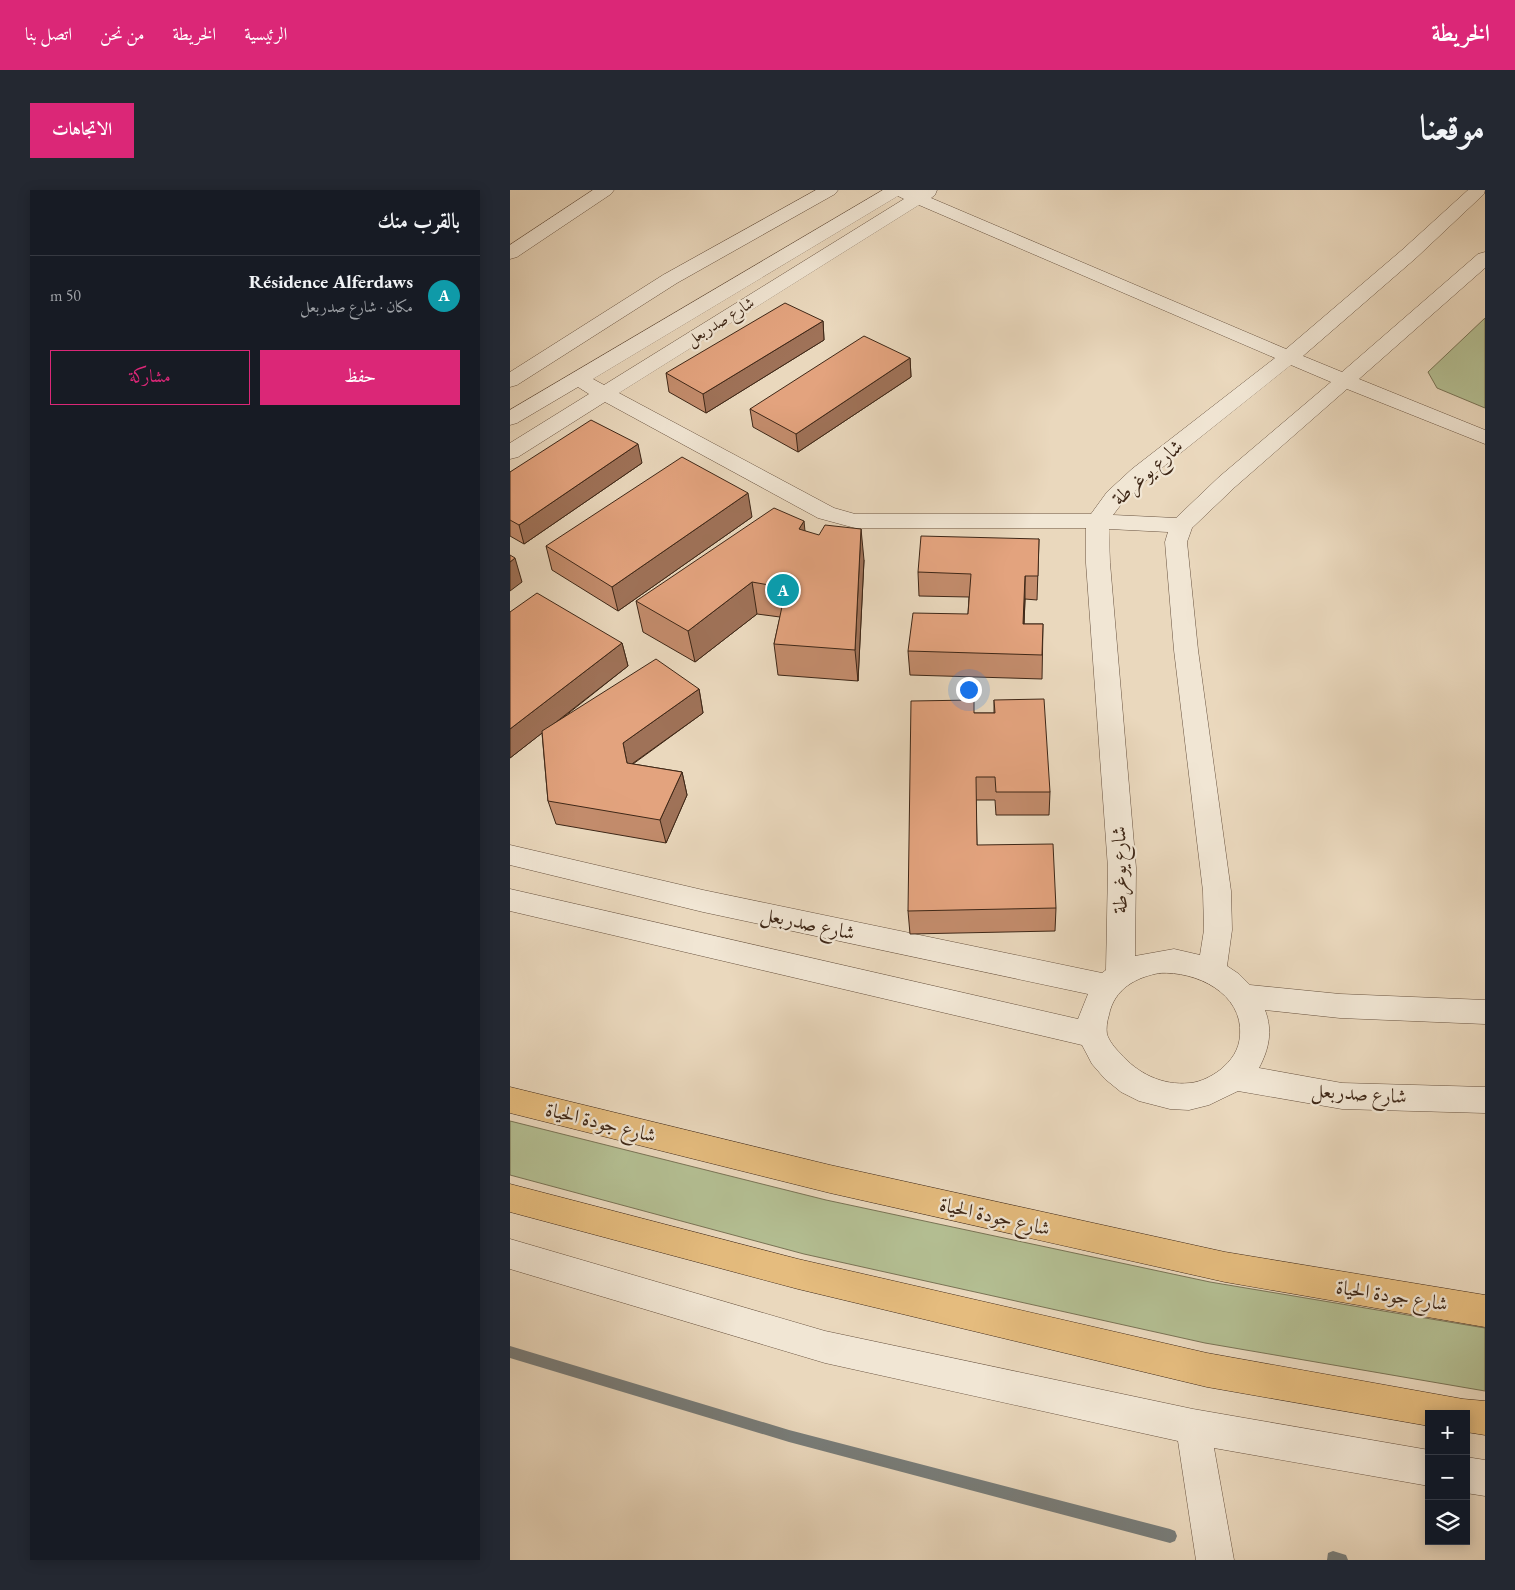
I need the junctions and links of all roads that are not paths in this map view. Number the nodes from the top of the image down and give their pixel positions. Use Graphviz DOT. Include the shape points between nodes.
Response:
graph roads {
  1 [pos="605,190"];
  2 [pos="829,190"];
  3 [pos="897,190"];
  4 [pos="1478,190"];
  5 [pos="924,194"];
  6 [pos="510,253"];
  7 [pos="1485,258"];
  8 [pos="1290,356"];
  9 [pos="578,379"];
  10 [pos="510,381"];
  11 [pos="1345,381"];
  12 [pos="604,393"];
  13 [pos="510,419"];
  14 [pos="1485,438"];
  15 [pos="510,452"];
  16 [pos="1097,521"];
  17 [pos="1181,525"];
  18 [pos="510,855"];
  19 [pos="510,900"];
  20 [pos="1211,970"];
  21 [pos="1113,980"];
  22 [pos="1242,996"];
  23 [pos="1485,1012"];
  24 [pos="1092,1035"];
  25 [pos="1234,1078"];
  26 [pos="510,1100"];
  27 [pos="1485,1100"];
  28 [pos="510,1198"];
  29 [pos="510,1254"];
  30 [pos="1485,1310"];
  31 [pos="1435,1410"];
  32 [pos="1470,1416"];
  33 [pos="1485,1418"];
  34 [pos="1193,1427"];
  35 [pos="1425,1467"];
  36 [pos="1470,1476"];
  37 [pos="1485,1478"];
  38 [pos="1215,1560"];
  1 -- 6 [label="street"];
  2 -- 10 [label="street" via="670,279"];
  3 -- 5 [label="street"];
  3 -- 9 [label="street, شارع صدربعل"];
  4 -- 8 [label="street, شارع يوغرطة"];
  5 -- 8 [label="street" via="1113,283"];
  5 -- 12 [label="street, شارع صدربعل"];
  7 -- 11 [label="street"];
  8 -- 11 [label="street"];
  8 -- 16 [label="street, شارع يوغرطة" via="1140,474 1115,497"];
  9 -- 12 [label="street"];
  9 -- 13 [label="street, شارع صدربعل"];
  11 -- 14 [label="street"];
  11 -- 17 [label="street"];
  12 -- 15 [label="street, شارع صدربعل"];
  12 -- 16 [label="street" via="826,512 855,521"];
  16 -- 17 [label="street"];
  16 -- 21 [label="street, شارع يوغرطة" via="1122,868"];
  17 -- 20 [label="street" via="1176,542 1186,650 1220,926"];
  18 -- 21 [label="street, شارع صدربعل" via="703,901"];
  19 -- 24 [label="street"];
  20 -- 21 [label="street" via="1174,960 1153,962 1134,967"];
  20 -- 22 [label="street" via="1230,982"];
  21 -- 24 [label="street" via="1098,1000"];
  22 -- 23 [label="street" via="1340,1006"];
  22 -- 25 [label="street" via="1255,1021 1255,1043 1250,1058"];
  24 -- 25 [label="street" via="1109,1064 1127,1081 1152,1093 1182,1097 1202,1094"];
  25 -- 27 [label="street, شارع صدربعل" via="1342,1096"];
  26 -- 30 [label="highway, شارع جودة الحياة" via="830,1179 1225,1267"];
  28 -- 31 [label="highway" via="798,1274 1207,1370"];
  29 -- 34 [label="street" via="824,1347"];
  32 -- 33 [label="highway"];
  34 -- 35 [label="street"];
  34 -- 38 [label="street"];
  36 -- 37 [label="street"];
}
